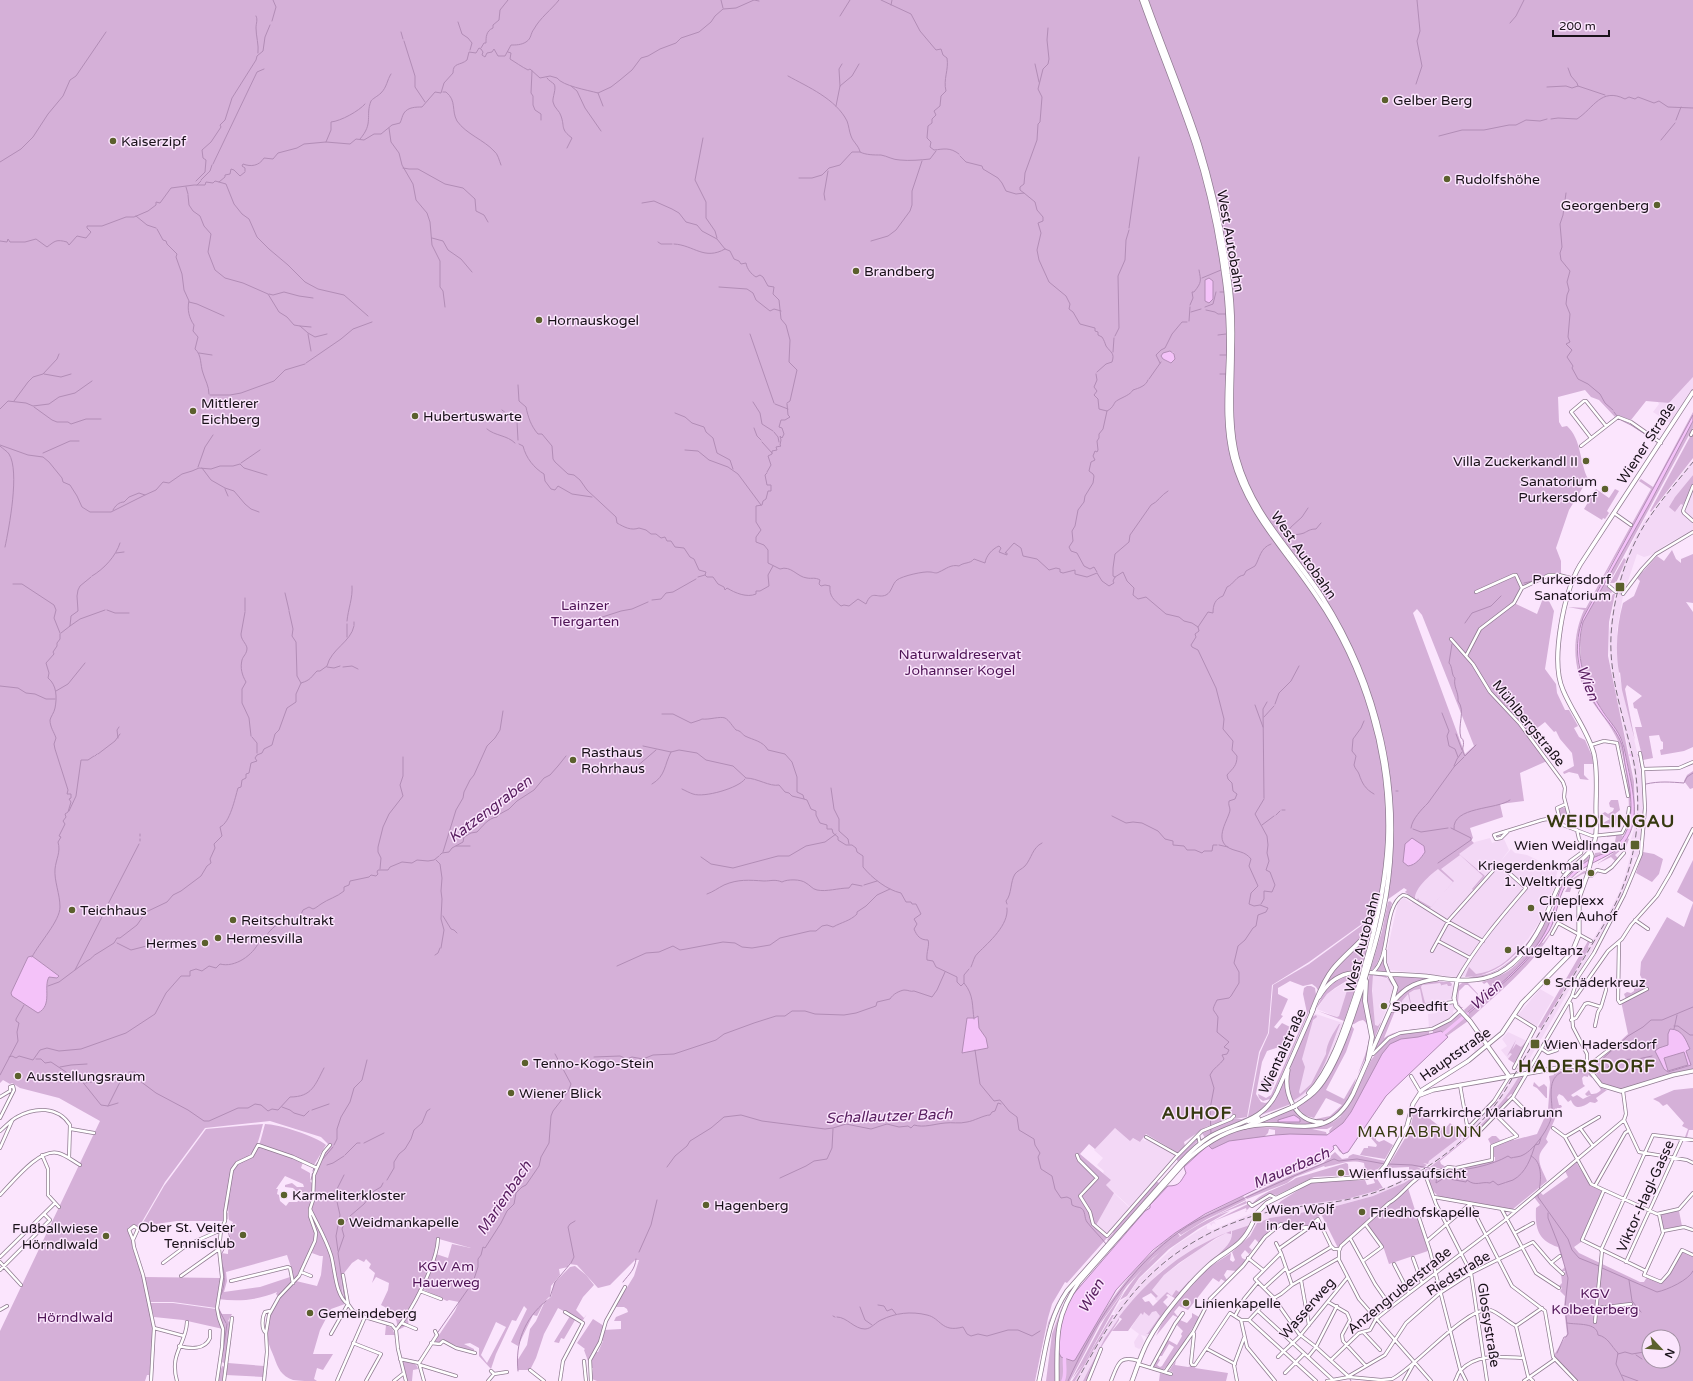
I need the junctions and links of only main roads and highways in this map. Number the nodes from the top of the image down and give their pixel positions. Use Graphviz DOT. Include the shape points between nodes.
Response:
graph roads {
  1 [pos="1142,0"];
  2 [pos="1146,0"];
  3 [pos="1693,392"];
  4 [pos="1693,396"];
  5 [pos="1661,442"];
  6 [pos="1590,851"];
  7 [pos="1379,911"];
  8 [pos="1369,965"];
  9 [pos="1380,973"];
  10 [pos="1389,974"];
  11 [pos="1365,978"];
  12 [pos="1441,979"];
  13 [pos="1457,981"];
  14 [pos="1394,982"];
  15 [pos="1392,1004"];
  16 [pos="1312,1011"];
  17 [pos="1486,1045"];
  18 [pos="1293,1056"];
  19 [pos="1368,1059"];
  20 [pos="1693,1071"];
  21 [pos="1509,1076"];
  22 [pos="1426,1087"];
  23 [pos="1433,1090"];
  24 [pos="1421,1093"];
  25 [pos="1294,1106"];
  26 [pos="1333,1119"];
  27 [pos="1248,1121"];
  28 [pos="1245,1126"];
  29 [pos="1111,1243"];
  30 [pos="1106,1249"];
  31 [pos="1039,1381"];
  32 [pos="1057,1381"];
  33 [pos="1132,1381"];
  1 -- 7 [label="highway, West Autobahn" via="1196,146 1213,208 1228,307 1227,410 1233,457 1252,506 1334,624 1356,670 1380,746 1387,801 1388,839"];
  2 -- 8 [label="highway, West Autobahn" via="1199,144 1216,206 1231,305 1230,410 1237,457 1256,505 1320,594 1350,646 1367,688 1383,746 1391,803 1392,839 1380,929"];
  3 -- 5 [label="main road, Wiener Straße"];
  4 -- 5 [label="main road, Wiener Straße"];
  5 -- 6 [label="main road, Wiener Straße" via="1573,579 1557,656 1558,675 1563,691 1581,723 1594,756 1596,836"];
  6 -- 13 [label="main road, Wientalstraße" via="1564,876 1541,926 1517,959 1494,975 1479,980"];
  6 -- 17 [label="main road, Hauptstraße" via="1590,867 1579,898 1579,935 1575,946 1524,1002 1502,1033"];
  7 -- 8 [label="highway, West Autobahn"];
  7 -- 16 [label="highway" via="1364,938 1333,969"];
  8 -- 11 [label="highway, West Autobahn, bridge"];
  9 -- 10 [label="main road, Wientalstraße"];
  9 -- 14 [label="main road"];
  9 -- 16 [label="main road, Wientalstraße" via="1355,972 1337,977 1324,990"];
  10 -- 12 [label="main road, Wientalstraße"];
  10 -- 14 [label="main road"];
  11 -- 19 [label="highway" via="1365,997 1372,1037"];
  11 -- 25 [label="highway, West Autobahn" via="1325,1072 1309,1093"];
  12 -- 13 [label="main road, Wientalstraße"];
  12 -- 15 [label="main road, Wientalstraße" via="1410,986 1399,994"];
  13 -- 17 [label="main road" via="1454,1002"];
  14 -- 15 [label="main road" via="1396,990"];
  15 -- 19 [label="main road, Wientalstraße"];
  16 -- 18 [label="main road, Wientalstraße"];
  17 -- 21 [label="main road"];
  17 -- 22 [label="main road, Hauptstraße" via="1465,1063"];
  18 -- 26 [label="main road" via="1287,1088 1295,1108 1313,1121"];
  18 -- 27 [label="main road, Wientalstraße" via="1272,1101"];
  19 -- 26 [label="main road, Wientalstraße" via="1349,1101 1342,1112"];
  20 -- 21 [label="main road" via="1623,1091 1601,1085 1588,1067 1568,1066"];
  21 -- 23 [label="main road"];
  22 -- 23 [label="main road"];
  22 -- 24 [label="main road, Hauptstraße"];
  23 -- 24 [label="main road"];
  24 -- 33 [label="main road, Hauptstraße, bridge" via="1417,1096 1407,1126 1385,1166 1379,1172 1368,1177 1311,1181 1264,1205 1242,1241 1209,1265 1170,1309 1153,1333"];
  25 -- 27 [label="highway, West Autobahn"];
  25 -- 28 [label="highway, West Autobahn"];
  26 -- 28 [label="main road, Wientalstraße" via="1314,1126"];
  27 -- 29 [label="main road, Wientalstraße" via="1219,1132 1186,1156"];
  28 -- 29 [label="main road, Wientalstraße" via="1214,1139 1196,1152"];
  29 -- 30 [label="main road"];
  30 -- 31 [label="main road" via="1070,1287 1058,1307 1048,1335"];
  30 -- 32 [label="main road" via="1079,1282 1062,1313 1058,1330"];
}
